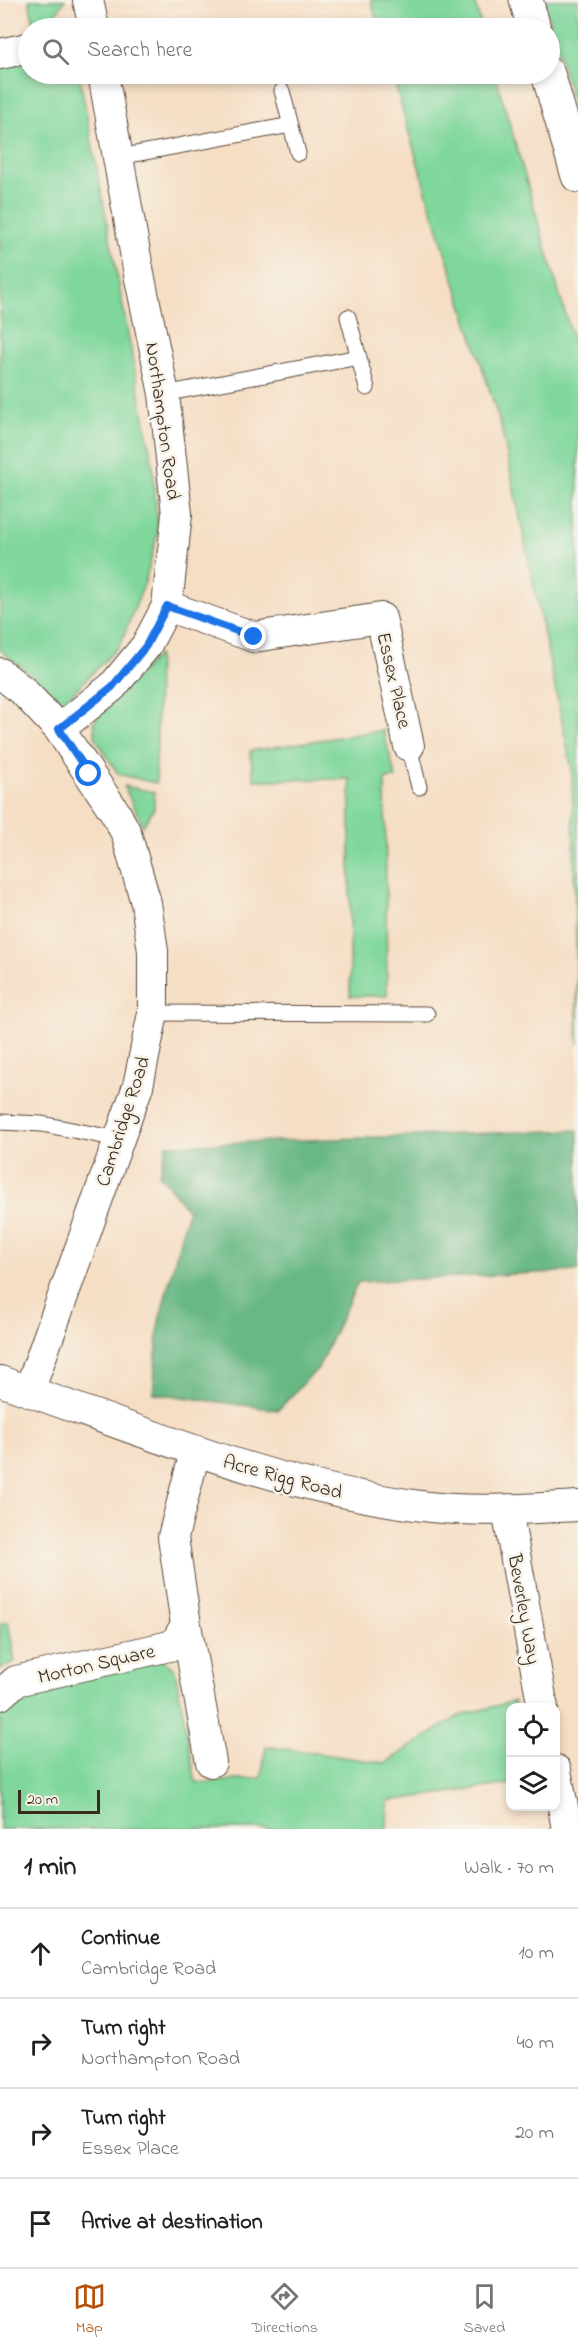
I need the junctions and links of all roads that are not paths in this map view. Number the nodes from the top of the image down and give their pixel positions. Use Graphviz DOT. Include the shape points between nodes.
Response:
graph roads {
  1 [pos="88,0"];
  2 [pos="526,0"];
  3 [pos="92,18"];
  4 [pos="531,18"];
  5 [pos="18,50"];
  6 [pos="0,54"];
  7 [pos="105,84"];
  8 [pos="551,84"];
  9 [pos="282,91"];
  10 [pos="291,125"];
  11 [pos="298,153"];
  12 [pos="119,157"];
  13 [pos="578,176"];
  14 [pos="348,317"];
  15 [pos="359,357"];
  16 [pos="367,388"];
  17 [pos="164,394"];
  18 [pos="167,606"];
  19 [pos="0,673"];
  20 [pos="59,729"];
  21 [pos="410,746"];
  22 [pos="419,787"];
  23 [pos="153,1013"];
  24 [pos="427,1014"];
  25 [pos="0,1122"];
  26 [pos="118,1139"];
  27 [pos="0,1381"];
  28 [pos="29,1391"];
  29 [pos="195,1452"];
  30 [pos="578,1506"];
  31 [pos="507,1510"];
  32 [pos="186,1625"];
  33 [pos="0,1695"];
  34 [pos="542,1703"];
  35 [pos="211,1762"];
  36 [pos="560,1795"];
  37 [pos="567,1829"];
  1 -- 3 [label="street"];
  2 -- 4 [label="street"];
  5 -- 6 [label="street"];
  7 -- 12 [label="street, Northampton Road"];
  8 -- 13 [label="street"];
  9 -- 10 [label="lane"];
  10 -- 11 [label="lane"];
  10 -- 12 [label="lane"];
  12 -- 17 [label="street, Northampton Road"];
  14 -- 15 [label="lane"];
  15 -- 16 [label="lane"];
  15 -- 17 [label="lane"];
  17 -- 18 [label="street, Northampton Road" via="177,514"];
  18 -- 20 [label="street, Northampton Road" via="146,646 112,687"];
  18 -- 21 [label="street, Essex Place" via="254,637 381,618"];
  19 -- 20 [label="street, Cambridge Road"];
  20 -- 23 [label="street, Cambridge Road" via="126,833 153,951"];
  21 -- 22 [label="lane"];
  23 -- 24 [label="lane"];
  23 -- 26 [label="street, Cambridge Road" via="138,1086"];
  25 -- 26 [label="lane" via="42,1124"];
  26 -- 28 [label="street, Cambridge Road"];
  27 -- 28 [label="street, Acre Rigg Road"];
  28 -- 29 [label="street, Acre Rigg Road"];
  29 -- 31 [label="street, Acre Rigg Road" via="304,1485 416,1506"];
  29 -- 32 [label="street" via="173,1537"];
  30 -- 31 [label="street, Acre Rigg Road"];
  31 -- 34 [label="street, Beverley Way"];
  32 -- 33 [label="street, Morton Square" via="174,1645 16,1681"];
  32 -- 35 [label="street"];
  36 -- 37 [label="street"];
}
